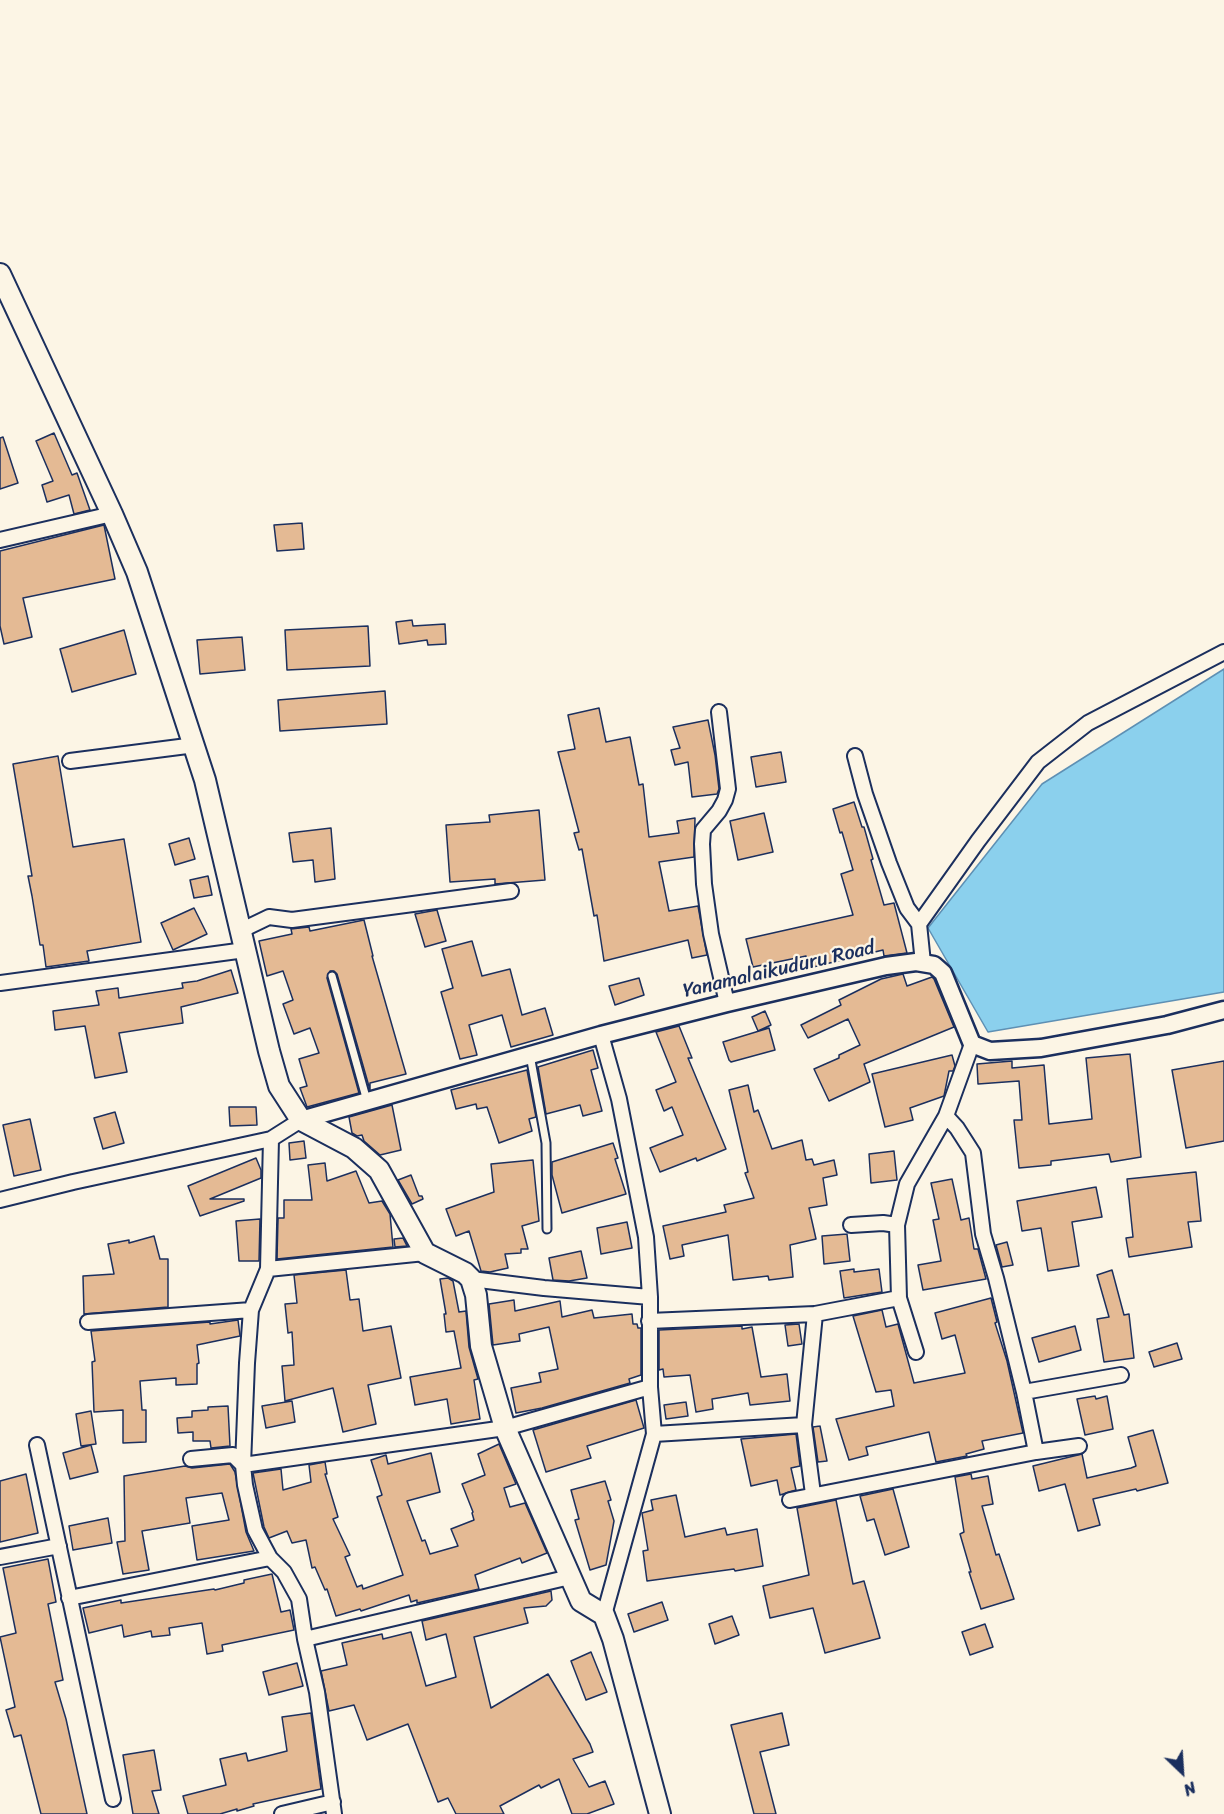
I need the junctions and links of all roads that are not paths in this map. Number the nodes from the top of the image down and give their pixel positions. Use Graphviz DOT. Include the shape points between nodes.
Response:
graph roads {
  1 [pos="0,274"];
  2 [pos="5,301"];
  3 [pos="112,514"];
  4 [pos="0,540"];
  5 [pos="1224,652"];
  6 [pos="719,712"];
  7 [pos="195,745"];
  8 [pos="855,756"];
  9 [pos="70,761"];
  10 [pos="511,891"];
  11 [pos="919,924"];
  12 [pos="243,940"];
  13 [pos="923,963"];
  14 [pos="332,976"];
  15 [pos="0,983"];
  16 [pos="727,1003"];
  17 [pos="1224,1010"];
  18 [pos="601,1035"];
  19 [pos="972,1044"];
  20 [pos="530,1055"];
  21 [pos="367,1101"];
  22 [pos="946,1116"];
  23 [pos="301,1120"];
  24 [pos="271,1139"];
  25 [pos="0,1200"];
  26 [pos="851,1225"];
  27 [pos="897,1225"];
  28 [pos="547,1229"];
  29 [pos="425,1253"];
  30 [pos="268,1269"];
  31 [pos="471,1279"];
  32 [pos="650,1297"];
  33 [pos="899,1298"];
  34 [pos="251,1310"];
  35 [pos="815,1314"];
  36 [pos="649,1321"];
  37 [pos="88,1322"];
  38 [pos="916,1352"];
  39 [pos="1121,1375"];
  40 [pos="650,1387"];
  41 [pos="1024,1392"];
  42 [pos="804,1425"];
  43 [pos="504,1428"];
  44 [pos="654,1434"];
  45 [pos="37,1445"];
  46 [pos="1079,1446"];
  47 [pos="1036,1452"];
  48 [pos="191,1459"];
  49 [pos="243,1465"];
  50 [pos="813,1494"];
  51 [pos="790,1500"];
  52 [pos="59,1546"];
  53 [pos="0,1557"];
  54 [pos="270,1558"];
  55 [pos="570,1576"];
  56 [pos="69,1598"];
  57 [pos="604,1615"];
  58 [pos="305,1640"];
  59 [pos="113,1799"];
  60 [pos="334,1808"];
  61 [pos="282,1814"];
  62 [pos="660,1814"];
  1 -- 2 [label="main road"];
  2 -- 3 [label="main road"];
  3 -- 4 [label="street"];
  3 -- 7 [label="main road" via="137,572"];
  5 -- 11 [label="street" via="1088,723 1038,762"];
  6 -- 16 [label="street" via="728,789 722,805 703,830 702,844 711,934"];
  7 -- 9 [label="street"];
  7 -- 12 [label="main road"];
  8 -- 11 [label="street" via="889,863 907,908"];
  10 -- 12 [label="street" via="292,920 269,916"];
  11 -- 13 [label="street"];
  12 -- 15 [label="street"];
  12 -- 23 [label="main road" via="279,1086"];
  13 -- 16 [label="street, Yanamalaikuduru Road" via="886,966"];
  13 -- 19 [label="street" via="934,965 942,973"];
  14 -- 21 [label="lane"];
  16 -- 18 [label="street, Yanamalaikuduru Road"];
  17 -- 19 [label="street" via="1167,1025 1041,1048 990,1051"];
  18 -- 20 [label="street, Yanamalaikuduru Road"];
  18 -- 32 [label="street" via="619,1099 646,1237"];
  19 -- 22 [label="street"];
  20 -- 21 [label="street, Yanamalaikuduru Road"];
  20 -- 28 [label="lane" via="546,1143"];
  21 -- 23 [label="street, Yanamalaikuduru Road"];
  22 -- 27 [label="street" via="907,1184"];
  22 -- 41 [label="street" via="973,1153 983,1234"];
  23 -- 24 [label="street"];
  23 -- 29 [label="main road" via="354,1148 379,1170"];
  24 -- 25 [label="street"];
  24 -- 30 [label="street"];
  26 -- 27 [label="street"];
  27 -- 33 [label="street"];
  29 -- 30 [label="street"];
  29 -- 31 [label="main road"];
  30 -- 34 [label="street"];
  31 -- 32 [label="street"];
  31 -- 43 [label="main road" via="481,1346"];
  32 -- 36 [label="street"];
  33 -- 35 [label="street"];
  33 -- 38 [label="street"];
  34 -- 37 [label="street"];
  34 -- 49 [label="street"];
  35 -- 36 [label="street"];
  35 -- 42 [label="street"];
  36 -- 40 [label="street"];
  39 -- 41 [label="street"];
  40 -- 43 [label="street"];
  40 -- 44 [label="street"];
  41 -- 47 [label="street"];
  42 -- 44 [label="street"];
  42 -- 50 [label="street"];
  43 -- 49 [label="street"];
  43 -- 55 [label="main road"];
  44 -- 57 [label="street"];
  45 -- 52 [label="street"];
  46 -- 47 [label="street"];
  47 -- 50 [label="street"];
  48 -- 49 [label="street" via="233,1455"];
  49 -- 54 [label="street" via="255,1530"];
  50 -- 51 [label="street"];
  52 -- 53 [label="street"];
  52 -- 56 [label="street"];
  54 -- 56 [label="street"];
  54 -- 58 [label="street" via="295,1589"];
  55 -- 57 [label="main road" via="581,1601"];
  55 -- 58 [label="street"];
  56 -- 59 [label="street"];
  57 -- 62 [label="main road"];
  58 -- 60 [label="street"];
  60 -- 61 [label="street"];
}
